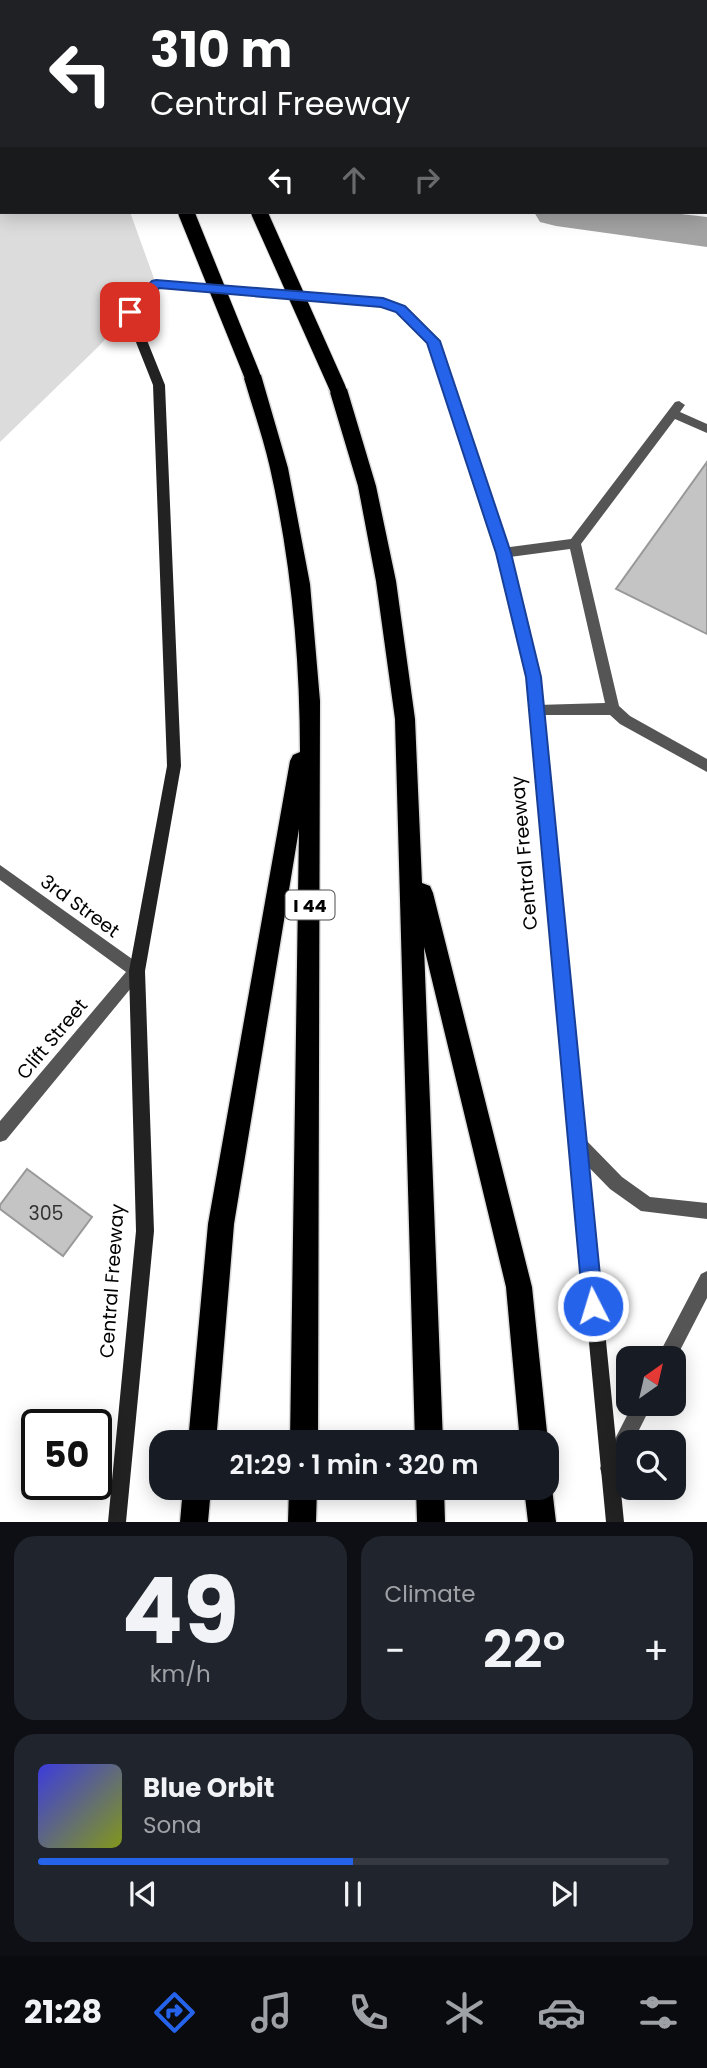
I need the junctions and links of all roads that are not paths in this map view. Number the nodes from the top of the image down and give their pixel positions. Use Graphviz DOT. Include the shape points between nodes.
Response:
graph roads {
  1 [pos="187,214"];
  2 [pos="260,214"];
  3 [pos="707,429"];
  4 [pos="575,543"];
  5 [pos="503,553"];
  6 [pos="310,701"];
  7 [pos="613,709"];
  8 [pos="537,711"];
  9 [pos="707,766"];
  10 [pos="411,851"];
  11 [pos="0,872"];
  12 [pos="137,971"];
  13 [pos="0,1134"];
  14 [pos="578,1143"];
  15 [pos="707,1211"];
  16 [pos="707,1280"];
  17 [pos="672,1346"];
  18 [pos="637,1416"];
  19 [pos="202,1430"];
  20 [pos="303,1430"];
  21 [pos="429,1430"];
  22 [pos="533,1430"];
  23 [pos="608,1469"];
  24 [pos="196,1500"];
  25 [pos="303,1500"];
  26 [pos="430,1500"];
  27 [pos="539,1500"];
  28 [pos="117,1522"];
  29 [pos="194,1522"];
  30 [pos="302,1522"];
  31 [pos="431,1522"];
  32 [pos="542,1522"];
  33 [pos="615,1522"];
  1 -- 6 [label="highway, I 44, bridge" via="252,374 279,468 295,558"];
  2 -- 10 [label="highway, bridge" via="338,389 367,486 405,719"];
  3 -- 4 [label="street" via="676,409"];
  4 -- 5 [label="street"];
  4 -- 7 [label="street"];
  5 -- 8 [label="main road, Central Freeway"];
  5 -- 12 [label="main road, Central Freeway" via="433,341 400,309 383,303 156,284 130,312 159,385 174,766"];
  6 -- 19 [label="highway" via="221,1224"];
  6 -- 20 [label="highway, I 44"];
  7 -- 8 [label="street"];
  7 -- 9 [label="street"];
  8 -- 14 [label="main road, Central Freeway"];
  10 -- 21 [label="highway"];
  10 -- 22 [label="highway" via="519,1287"];
  11 -- 12 [label="street, 3rd Street"];
  12 -- 13 [label="street, Clift Street"];
  12 -- 28 [label="main road, Central Freeway" via="145,1231"];
  14 -- 15 [label="street" via="616,1183 646,1205"];
  14 -- 23 [label="main road, Central Freeway"];
  16 -- 17 [label="street"];
  18 -- 23 [label="street"];
  23 -- 33 [label="main road, Central Freeway"];
  24 -- 29 [label="highway"];
  25 -- 30 [label="highway"];
  26 -- 31 [label="highway"];
  27 -- 32 [label="highway"];
}
